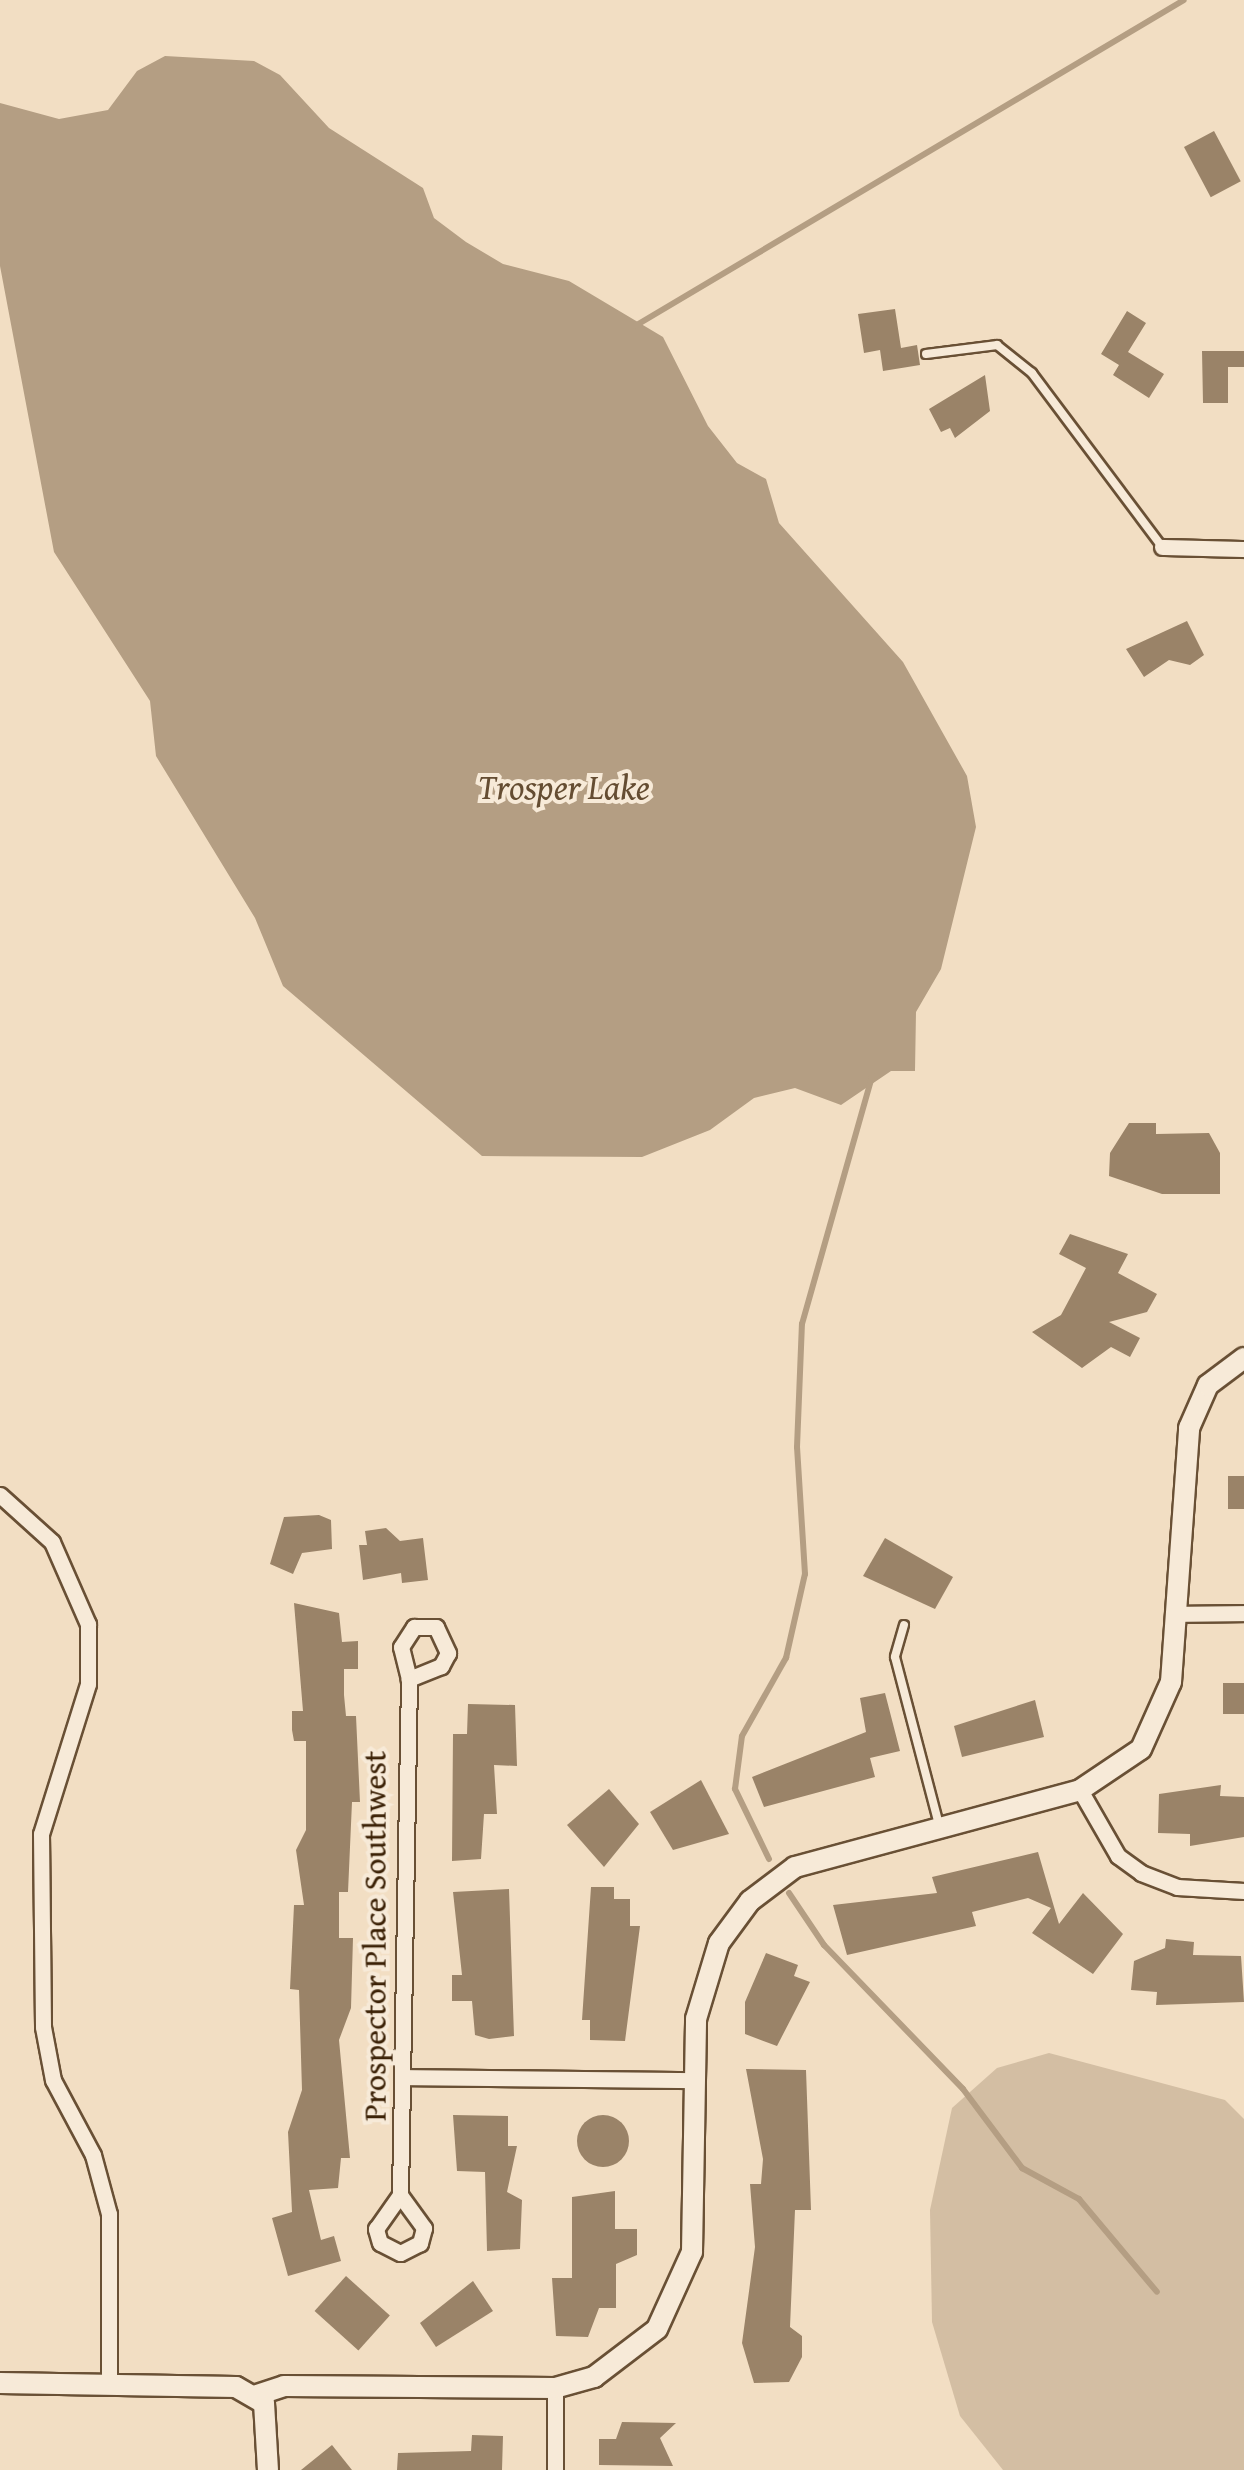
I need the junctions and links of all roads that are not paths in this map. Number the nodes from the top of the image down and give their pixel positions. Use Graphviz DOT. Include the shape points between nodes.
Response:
graph roads {
  1 [pos="926,354"];
  2 [pos="1162,547"];
  3 [pos="1244,548"];
  4 [pos="1244,1358"];
  5 [pos="0,1496"];
  6 [pos="1244,1613"];
  7 [pos="1175,1614"];
  8 [pos="904,1625"];
  9 [pos="410,1678"];
  10 [pos="1080,1790"];
  11 [pos="939,1825"];
  12 [pos="1244,1891"];
  13 [pos="402,2077"];
  14 [pos="694,2080"];
  15 [pos="400,2196"];
  16 [pos="0,2383"];
  17 [pos="109,2384"];
  18 [pos="555,2388"];
  19 [pos="257,2394"];
  20 [pos="268,2470"];
  21 [pos="555,2470"];
  1 -- 2 [label="lane" via="997,346 1032,373"];
  2 -- 3 [label="street"];
  4 -- 7 [label="street" via="1208,1385 1189,1428"];
  5 -- 17 [label="street" via="52,1542 88,1624 88,1684 42,1834 43,2027 53,2080 106,2196"];
  6 -- 7 [label="street"];
  7 -- 10 [label="street" via="1162,1718 1132,1757"];
  8 -- 11 [label="lane" via="895,1657"];
  9 -- 13 [label="street, Prospector Place Southwest"];
  10 -- 11 [label="street"];
  10 -- 12 [label="street" via="1118,1856 1141,1873 1177,1886"];
  11 -- 14 [label="street" via="795,1867 750,1901 705,1970"];
  13 -- 14 [label="street"];
  13 -- 15 [label="street, Prospector Place Southwest"];
  14 -- 18 [label="street" via="694,2216 682,2288 628,2356"];
  16 -- 17 [label="street"];
  17 -- 19 [label="street"];
  18 -- 19 [label="street" via="284,2386"];
  18 -- 21 [label="street"];
  19 -- 20 [label="street"];
}
